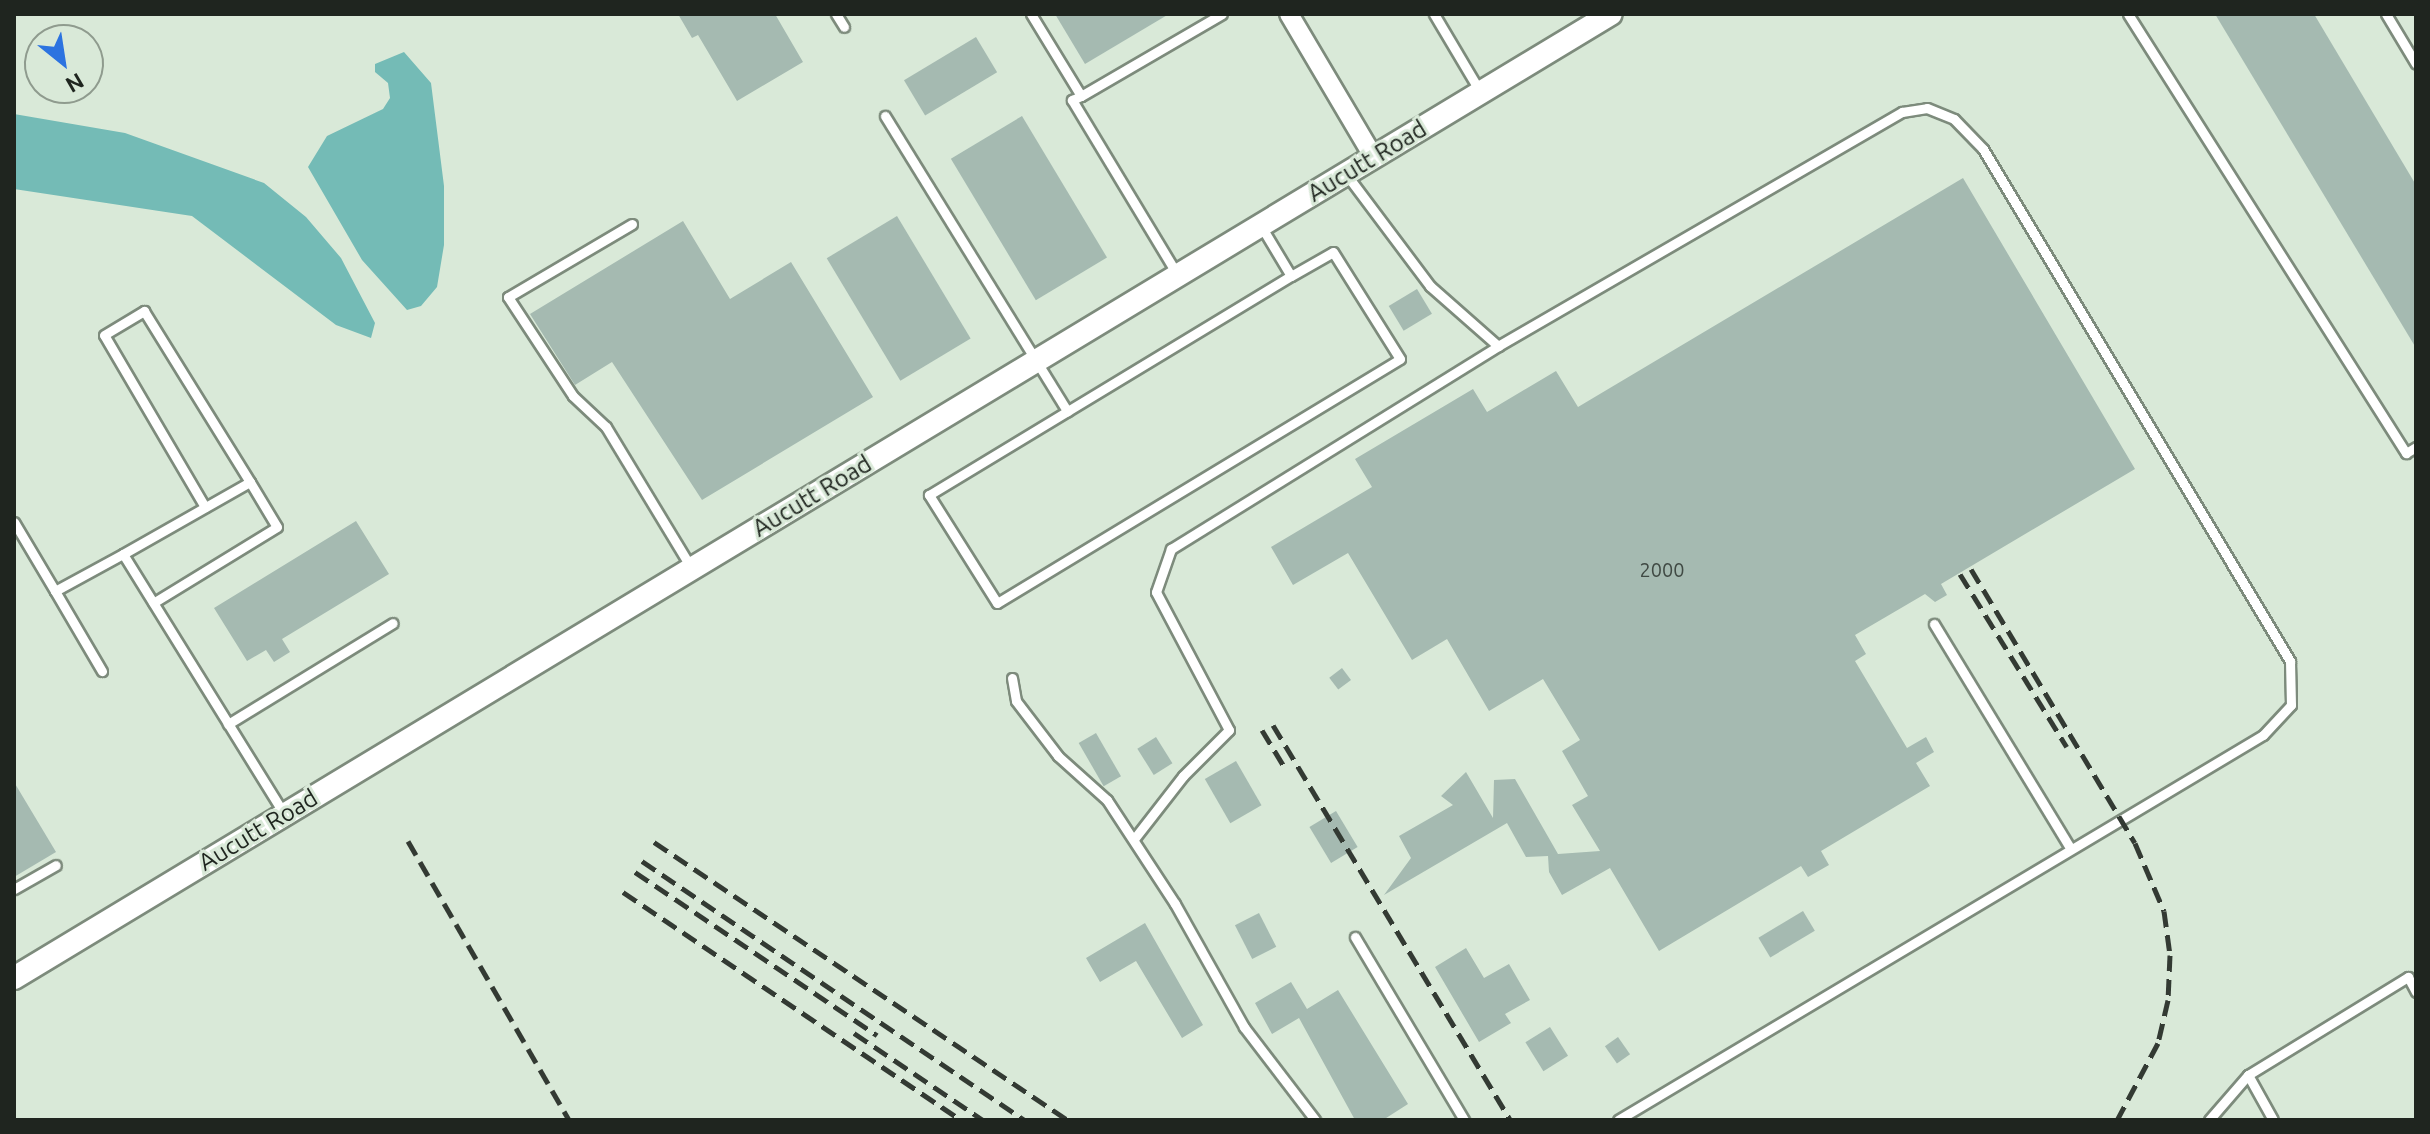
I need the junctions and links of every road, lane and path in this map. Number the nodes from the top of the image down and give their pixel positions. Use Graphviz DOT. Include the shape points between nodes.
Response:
graph roads {
  1 [pos="836,14"];
  2 [pos="1031,14"];
  3 [pos="1222,14"];
  4 [pos="1289,14"];
  5 [pos="1434,14"];
  6 [pos="1611,14"];
  7 [pos="2128,14"];
  8 [pos="2386,14"];
  9 [pos="844,27"];
  10 [pos="2416,64"];
  11 [pos="1481,93"];
  12 [pos="1081,96"];
  13 [pos="885,116"];
  14 [pos="1374,158"];
  15 [pos="1346,174"];
  16 [pos="632,224"];
  17 [pos="1261,226"];
  18 [pos="1178,276"];
  19 [pos="1291,276"];
  20 [pos="1498,346"];
  21 [pos="1035,361"];
  22 [pos="1067,411"];
  23 [pos="2416,447"];
  24 [pos="250,482"];
  25 [pos="205,507"];
  26 [pos="14,522"];
  27 [pos="123,554"];
  28 [pos="692,569"];
  29 [pos="55,591"];
  30 [pos="153,603"];
  31 [pos="393,623"];
  32 [pos="1934,624"];
  33 [pos="102,671"];
  34 [pos="1012,678"];
  35 [pos="228,724"];
  36 [pos="284,814"];
  37 [pos="1134,839"];
  38 [pos="2071,849"];
  39 [pos="56,865"];
  40 [pos="14,889"];
  41 [pos="1355,937"];
  42 [pos="14,978"];
  43 [pos="2416,992"];
  44 [pos="2248,1075"];
  45 [pos="1315,1120"];
  46 [pos="1464,1120"];
  47 [pos="1618,1120"];
  48 [pos="2209,1120"];
  49 [pos="2273,1120"];
  1 -- 9 [label="lane"];
  2 -- 12 [label="lane"];
  3 -- 12 [label="lane"];
  4 -- 14 [label="street"];
  5 -- 11 [label="lane"];
  6 -- 11 [label="street, Aucutt Road"];
  7 -- 23 [label="lane" via="2406,453"];
  8 -- 10 [label="lane"];
  11 -- 14 [label="street, Aucutt Road"];
  12 -- 18 [label="lane" via="1072,100"];
  13 -- 21 [label="lane"];
  14 -- 15 [label="street, Aucutt Road"];
  15 -- 17 [label="street, Aucutt Road"];
  15 -- 20 [label="lane" via="1430,286"];
  16 -- 28 [label="lane" via="508,297 573,396 606,427"];
  17 -- 18 [label="street, Aucutt Road"];
  17 -- 19 [label="lane"];
  18 -- 21 [label="street, Aucutt Road"];
  19 -- 22 [label="lane"];
  19 -- 22 [label="lane" via="1333,252 1400,359 997,603 929,495"];
  20 -- 37 [label="lane" via="1171,549 1156,592 1229,730 1183,776"];
  20 -- 38 [label="lane" via="1902,112 1927,108 1954,119 1983,149 2290,661 2291,705 2277,723"];
  21 -- 22 [label="lane"];
  21 -- 28 [label="street, Aucutt Road"];
  24 -- 25 [label="lane"];
  24 -- 25 [label="lane" via="144,311 104,335"];
  24 -- 30 [label="lane" via="277,527"];
  25 -- 27 [label="lane"];
  26 -- 29 [label="lane"];
  27 -- 29 [label="lane"];
  27 -- 30 [label="lane"];
  28 -- 36 [label="street, Aucutt Road"];
  29 -- 33 [label="lane"];
  30 -- 35 [label="lane"];
  31 -- 35 [label="lane"];
  32 -- 38 [label="lane"];
  34 -- 37 [label="lane" via="1016,701 1058,756 1107,800"];
  35 -- 36 [label="lane"];
  36 -- 42 [label="street, Aucutt Road"];
  37 -- 45 [label="lane" via="1244,1027"];
  38 -- 47 [label="lane"];
  39 -- 40 [label="lane"];
  41 -- 46 [label="lane"];
  43 -- 44 [label="lane" via="2408,977"];
  44 -- 48 [label="lane"];
  44 -- 49 [label="lane"];
}
